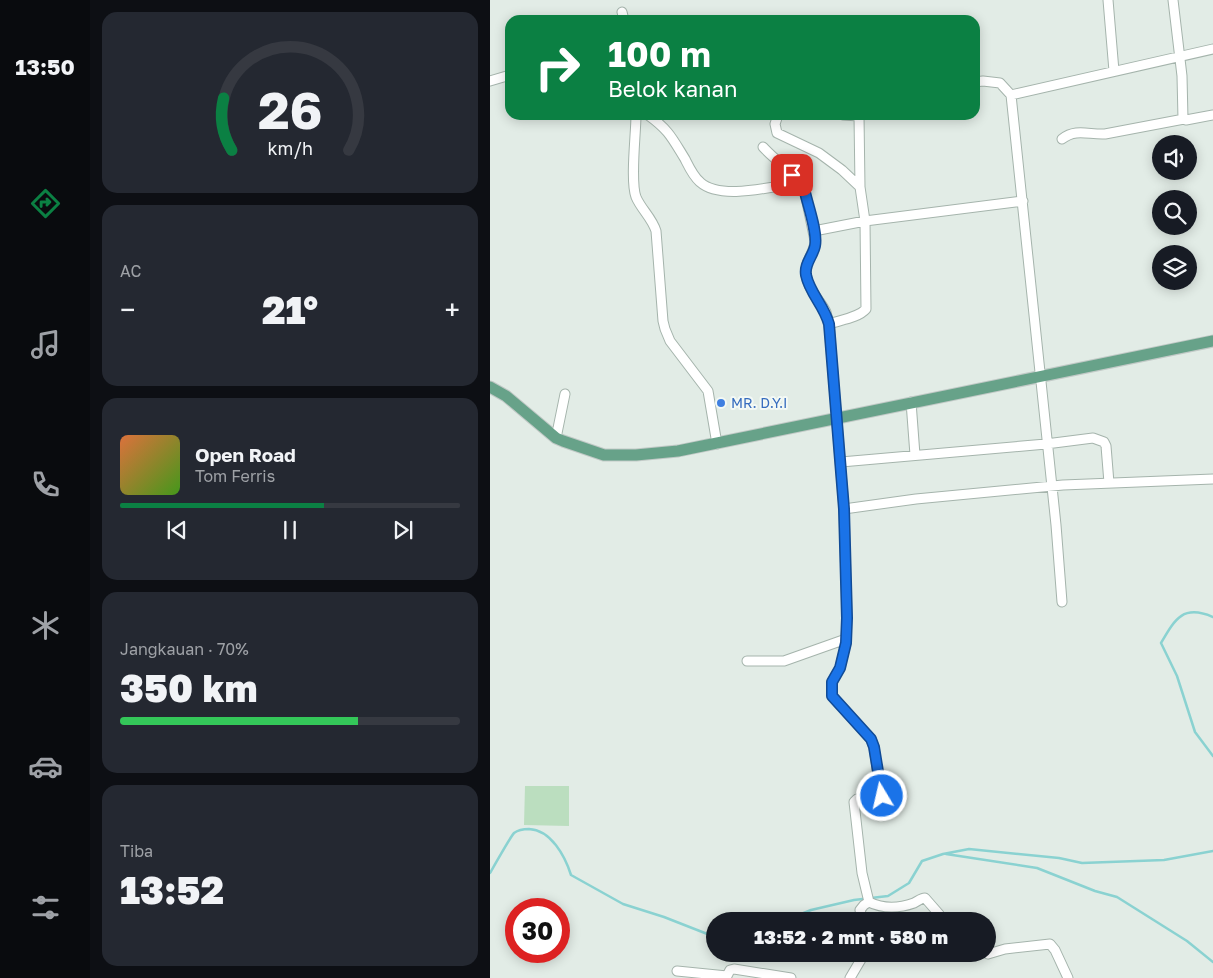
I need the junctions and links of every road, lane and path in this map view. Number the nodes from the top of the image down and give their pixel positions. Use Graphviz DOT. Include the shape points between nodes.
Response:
graph roads {
  1 [pos="1108,0"];
  2 [pos="1173,0"];
  3 [pos="1213,49"];
  4 [pos="1179,56"];
  5 [pos="1114,71"];
  6 [pos="505,76"];
  7 [pos="490,81"];
  8 [pos="980,81"];
  9 [pos="1011,94"];
  10 [pos="1213,115"];
  11 [pos="1184,119"];
  12 [pos="636,120"];
  13 [pos="655,120"];
  14 [pos="776,120"];
  15 [pos="861,120"];
  16 [pos="1062,139"];
  17 [pos="763,146"];
  18 [pos="796,183"];
  19 [pos="860,187"];
  20 [pos="1023,201"];
  21 [pos="865,221"];
  22 [pos="814,232"];
  23 [pos="829,324"];
  24 [pos="1213,341"];
  25 [pos="1040,376"];
  26 [pos="490,387"];
  27 [pos="565,394"];
  28 [pos="911,402"];
  29 [pos="837,419"];
  30 [pos="556,438"];
  31 [pos="717,444"];
  32 [pos="1046,444"];
  33 [pos="915,455"];
  34 [pos="841,462"];
  35 [pos="1213,479"];
  36 [pos="1110,483"];
  37 [pos="1052,487"];
  38 [pos="844,509"];
  39 [pos="1062,602"];
  40 [pos="846,639"];
  41 [pos="747,661"];
  42 [pos="869,901"];
  43 [pos="860,912"];
  44 [pos="937,912"];
  45 [pos="996,952"];
  46 [pos="860,962"];
  47 [pos="862,962"];
  48 [pos="677,971"];
  49 [pos="727,977"];
  50 [pos="791,978"];
  51 [pos="850,978"];
  52 [pos="858,978"];
  53 [pos="1068,978"];
  1 -- 5 [label="street"];
  2 -- 4 [label="street"];
  3 -- 4 [label="street"];
  4 -- 5 [label="street"];
  4 -- 11 [label="street"];
  5 -- 9 [label="street"];
  6 -- 7 [label="street"];
  8 -- 9 [label="street" via="1000,82"];
  9 -- 20 [label="street"];
  10 -- 11 [label="street"];
  11 -- 16 [label="street" via="1105,134 1069,133"];
  12 -- 31 [label="street" via="633,185 638,201 656,231 663,321 670,341 708,391"];
  13 -- 18 [label="street" via="668,130 695,177 706,186 719,190 752,191"];
  14 -- 19 [label="street" via="777,133 819,153"];
  15 -- 19 [label="street"];
  17 -- 18 [label="street"];
  18 -- 22 [label="street" via="804,188"];
  19 -- 21 [label="street"];
  20 -- 21 [label="street"];
  20 -- 25 [label="street"];
  21 -- 22 [label="street"];
  21 -- 23 [label="street" via="866,309"];
  22 -- 23 [label="street" via="815,246 806,277 813,294 826,311"];
  23 -- 29 [label="street"];
  24 -- 25 [label="main road"];
  25 -- 28 [label="main road"];
  25 -- 32 [label="street"];
  26 -- 30 [label="main road" via="506,396"];
  27 -- 30 [label="street"];
  28 -- 29 [label="main road"];
  28 -- 33 [label="street"];
  29 -- 31 [label="main road"];
  29 -- 34 [label="street"];
  30 -- 31 [label="main road" via="604,455 678,451"];
  32 -- 33 [label="street"];
  32 -- 36 [label="street" via="1093,438 1104,442"];
  32 -- 37 [label="street"];
  33 -- 34 [label="street"];
  34 -- 38 [label="street"];
  35 -- 36 [label="street"];
  36 -- 37 [label="street"];
  37 -- 38 [label="street"];
  37 -- 39 [label="street"];
  38 -- 40 [label="street"];
  40 -- 41 [label="street" via="784,661"];
  40 -- 42 [label="street" via="840,668 832,682 832,696 871,739 882,796 854,802 864,887"];
  42 -- 43 [label="street"];
  42 -- 44 [label="street" via="891,908 925,898"];
  45 -- 53 [label="street" via="1050,944"];
  46 -- 51 [label="street"];
  47 -- 52 [label="street"];
  48 -- 49 [label="street"];
  49 -- 50 [label="street" via="734,969"];
}
